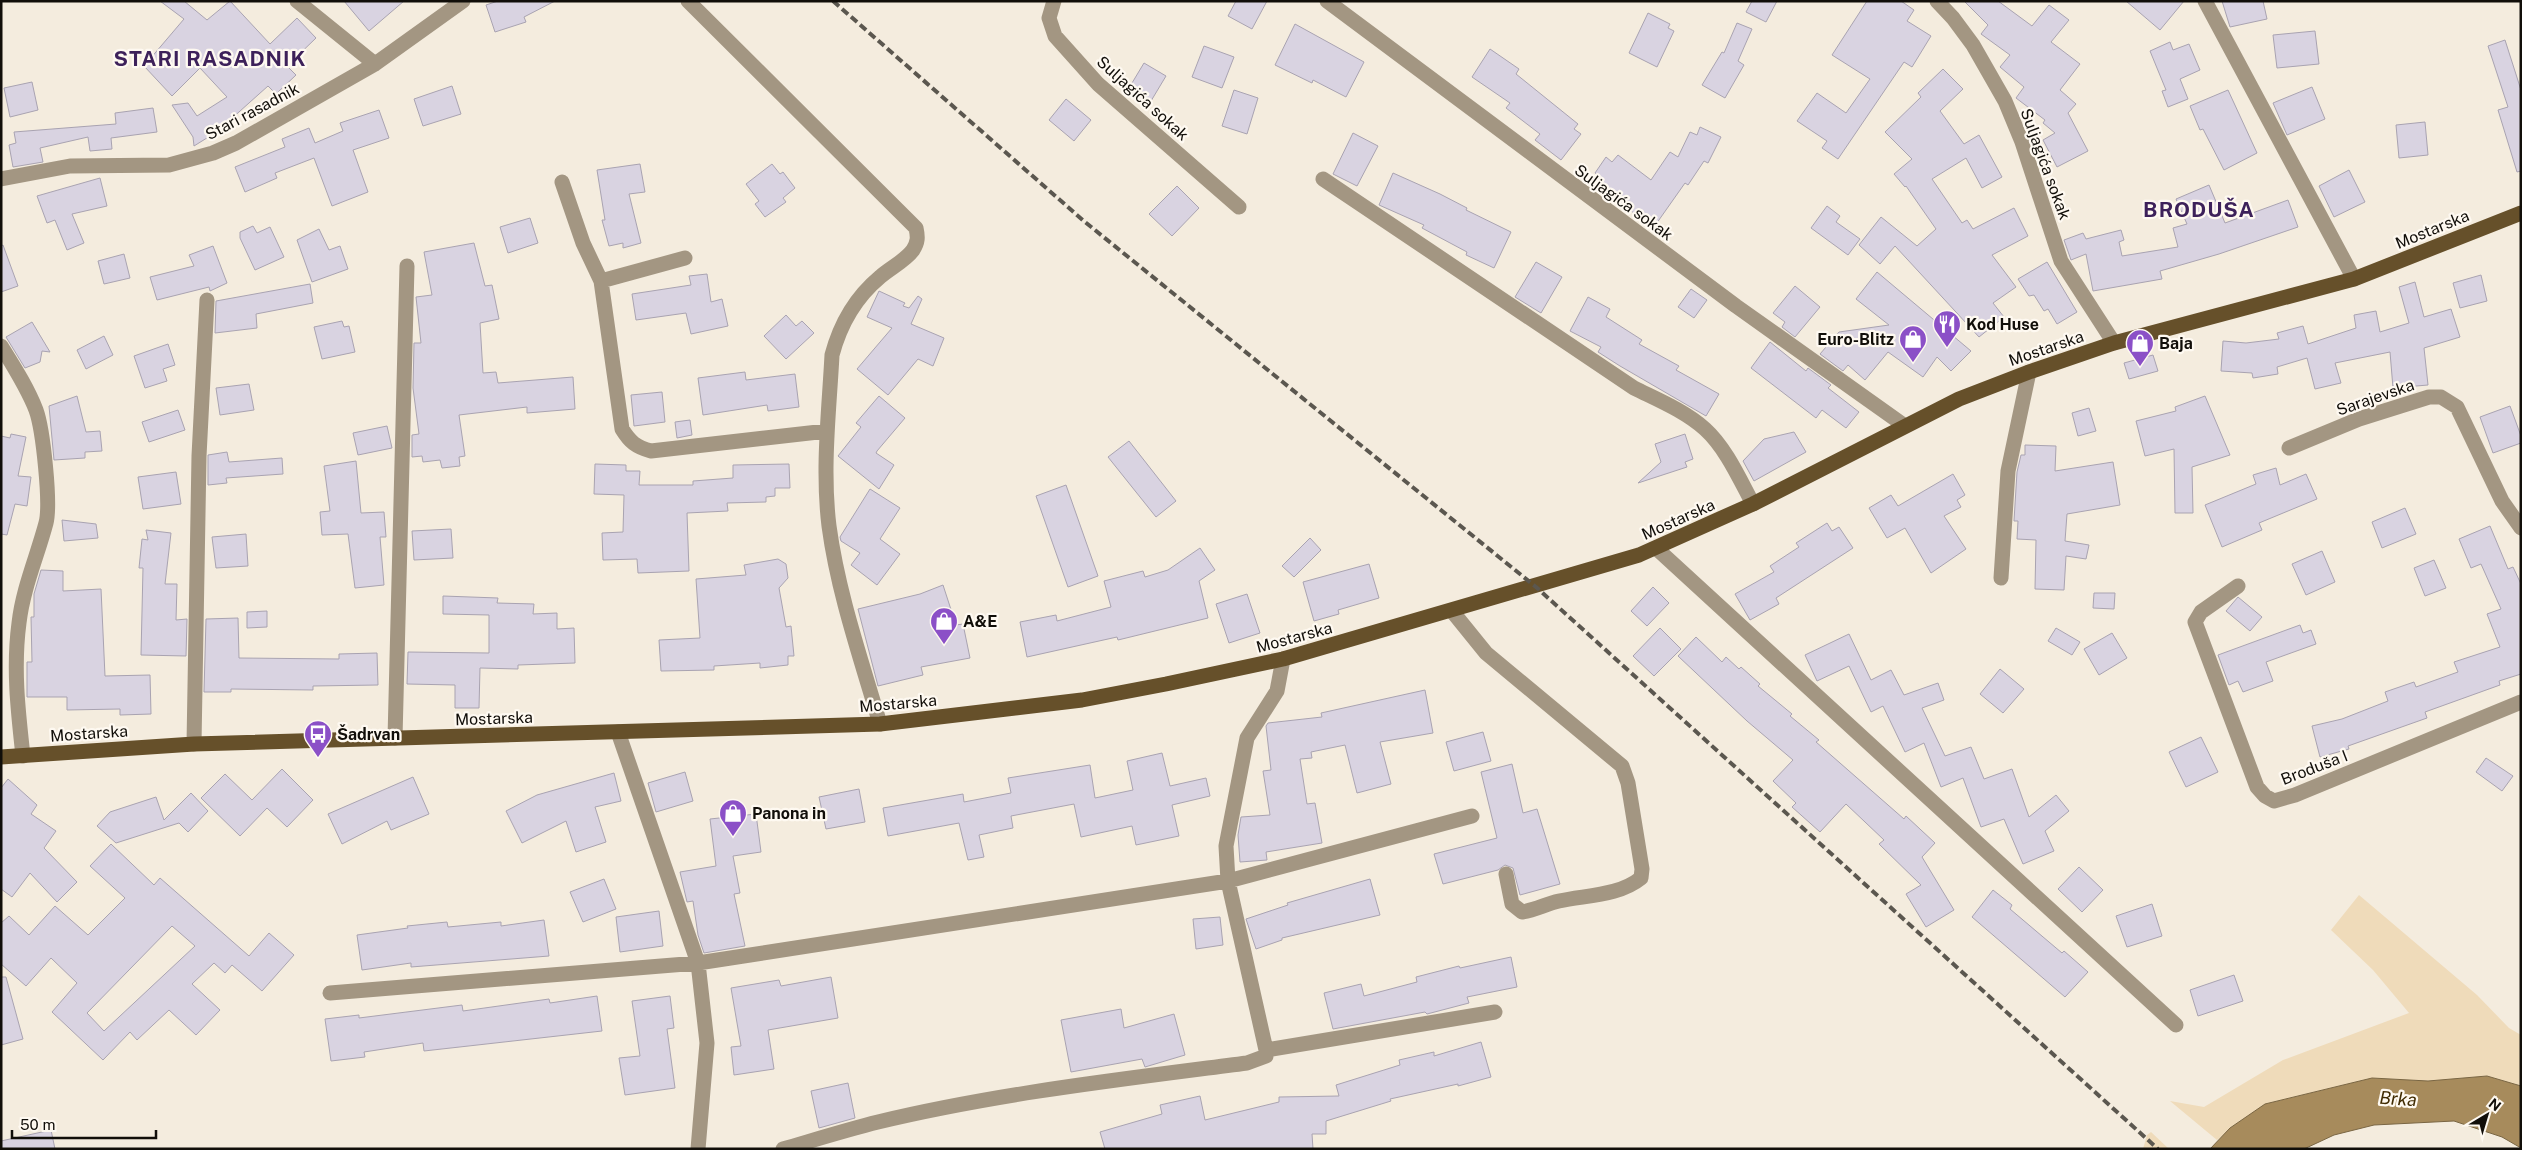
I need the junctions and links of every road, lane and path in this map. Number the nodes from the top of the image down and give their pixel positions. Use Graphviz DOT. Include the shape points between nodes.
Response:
graph roads {
  1 [pos="297,1"];
  2 [pos="463,1"];
  3 [pos="688,1"];
  4 [pos="1054,1"];
  5 [pos="1327,1"];
  6 [pos="1937,1"];
  7 [pos="2205,1"];
  8 [pos="375,64"];
  9 [pos="1,179"];
  10 [pos="1323,179"];
  11 [pos="562,182"];
  12 [pos="1239,207"];
  13 [pos="2521,213"];
  14 [pos="685,258"];
  15 [pos="407,266"];
  16 [pos="2354,279"];
  17 [pos="601,281"];
  18 [pos="207,300"];
  19 [pos="2114,343"];
  20 [pos="1,346"];
  21 [pos="2029,372"];
  22 [pos="1905,426"];
  23 [pos="827,431"];
  24 [pos="2289,448"];
  25 [pos="1753,504"];
  26 [pos="2521,528"];
  27 [pos="1656,548"];
  28 [pos="2001,578"];
  29 [pos="2238,586"];
  30 [pos="1452,611"];
  31 [pos="1283,659"];
  32 [pos="2521,702"];
  33 [pos="880,724"];
  34 [pos="618,732"];
  35 [pos="395,738"];
  36 [pos="194,744"];
  37 [pos="1,756"];
  38 [pos="22,756"];
  39 [pos="1472,816"];
  40 [pos="1506,874"];
  41 [pos="1228,881"];
  42 [pos="698,963"];
  43 [pos="330,993"];
  44 [pos="1495,1012"];
  45 [pos="2176,1025"];
  46 [pos="1266,1050"];
  47 [pos="698,1149"];
  48 [pos="783,1149"];
  1 -- 8 [label="street"];
  2 -- 8 [label="street, Stari rasadnik"];
  3 -- 23 [label="street" via="916,228 918,240 912,251 859,298 837,338 832,355"];
  4 -- 12 [label="street, Suljagića sokak" via="1049,18 1055,36 1098,84"];
  5 -- 22 [label="street, Suljagića sokak" via="1736,306"];
  6 -- 19 [label="street, Suljagića sokak" via="1972,45 2005,100 2061,261"];
  7 -- 16 [label="street"];
  8 -- 9 [label="street, Stari rasadnik" via="213,153 169,165 70,166"];
  10 -- 25 [label="street" via="1634,388 1675,408 1706,430 1729,460"];
  11 -- 17 [label="street" via="583,243"];
  13 -- 16 [label="main road, Mostarska"];
  14 -- 17 [label="street"];
  15 -- 35 [label="street"];
  16 -- 19 [label="main road, Mostarska"];
  17 -- 23 [label="street" via="622,429 638,447 662,451"];
  18 -- 36 [label="street" via="198,456"];
  19 -- 21 [label="main road, Mostarska"];
  20 -- 38 [label="street" via="22,379 37,412 48,492 47,521 24,593 19,623 15,675"];
  21 -- 22 [label="main road, Mostarska" via="1959,399"];
  21 -- 28 [label="street" via="2008,471"];
  22 -- 25 [label="main road, Mostarska"];
  23 -- 33 [label="street" via="829,525 837,572"];
  24 -- 26 [label="street, Sarajevska" via="2359,419 2429,397 2441,397 2457,407 2502,501"];
  25 -- 27 [label="main road, Mostarska"];
  27 -- 30 [label="main road, Mostarska"];
  27 -- 45 [label="street"];
  29 -- 32 [label="street, Broduša I" via="2201,612 2195,622 2257,787 2274,801"];
  30 -- 31 [label="main road, Mostarska"];
  30 -- 40 [label="street" via="1486,653 1622,766 1628,783 1642,868 1641,878 1629,887 1557,901 1522,912 1512,904"];
  31 -- 33 [label="main road, Mostarska" via="1082,700"];
  31 -- 41 [label="street" via="1277,691 1247,738 1226,846"];
  33 -- 34 [label="main road, Mostarska"];
  34 -- 35 [label="main road, Mostarska"];
  34 -- 42 [label="street"];
  35 -- 36 [label="main road, Mostarska"];
  36 -- 38 [label="main road, Mostarska"];
  37 -- 38 [label="main road, Mostarska"];
  39 -- 41 [label="street"];
  41 -- 42 [label="street"];
  41 -- 46 [label="street"];
  42 -- 43 [label="street"];
  42 -- 47 [label="street" via="707,1043"];
  44 -- 46 [label="street"];
  46 -- 48 [label="street" via="1266,1056 1252,1062 971,1103 877,1122"];
}
